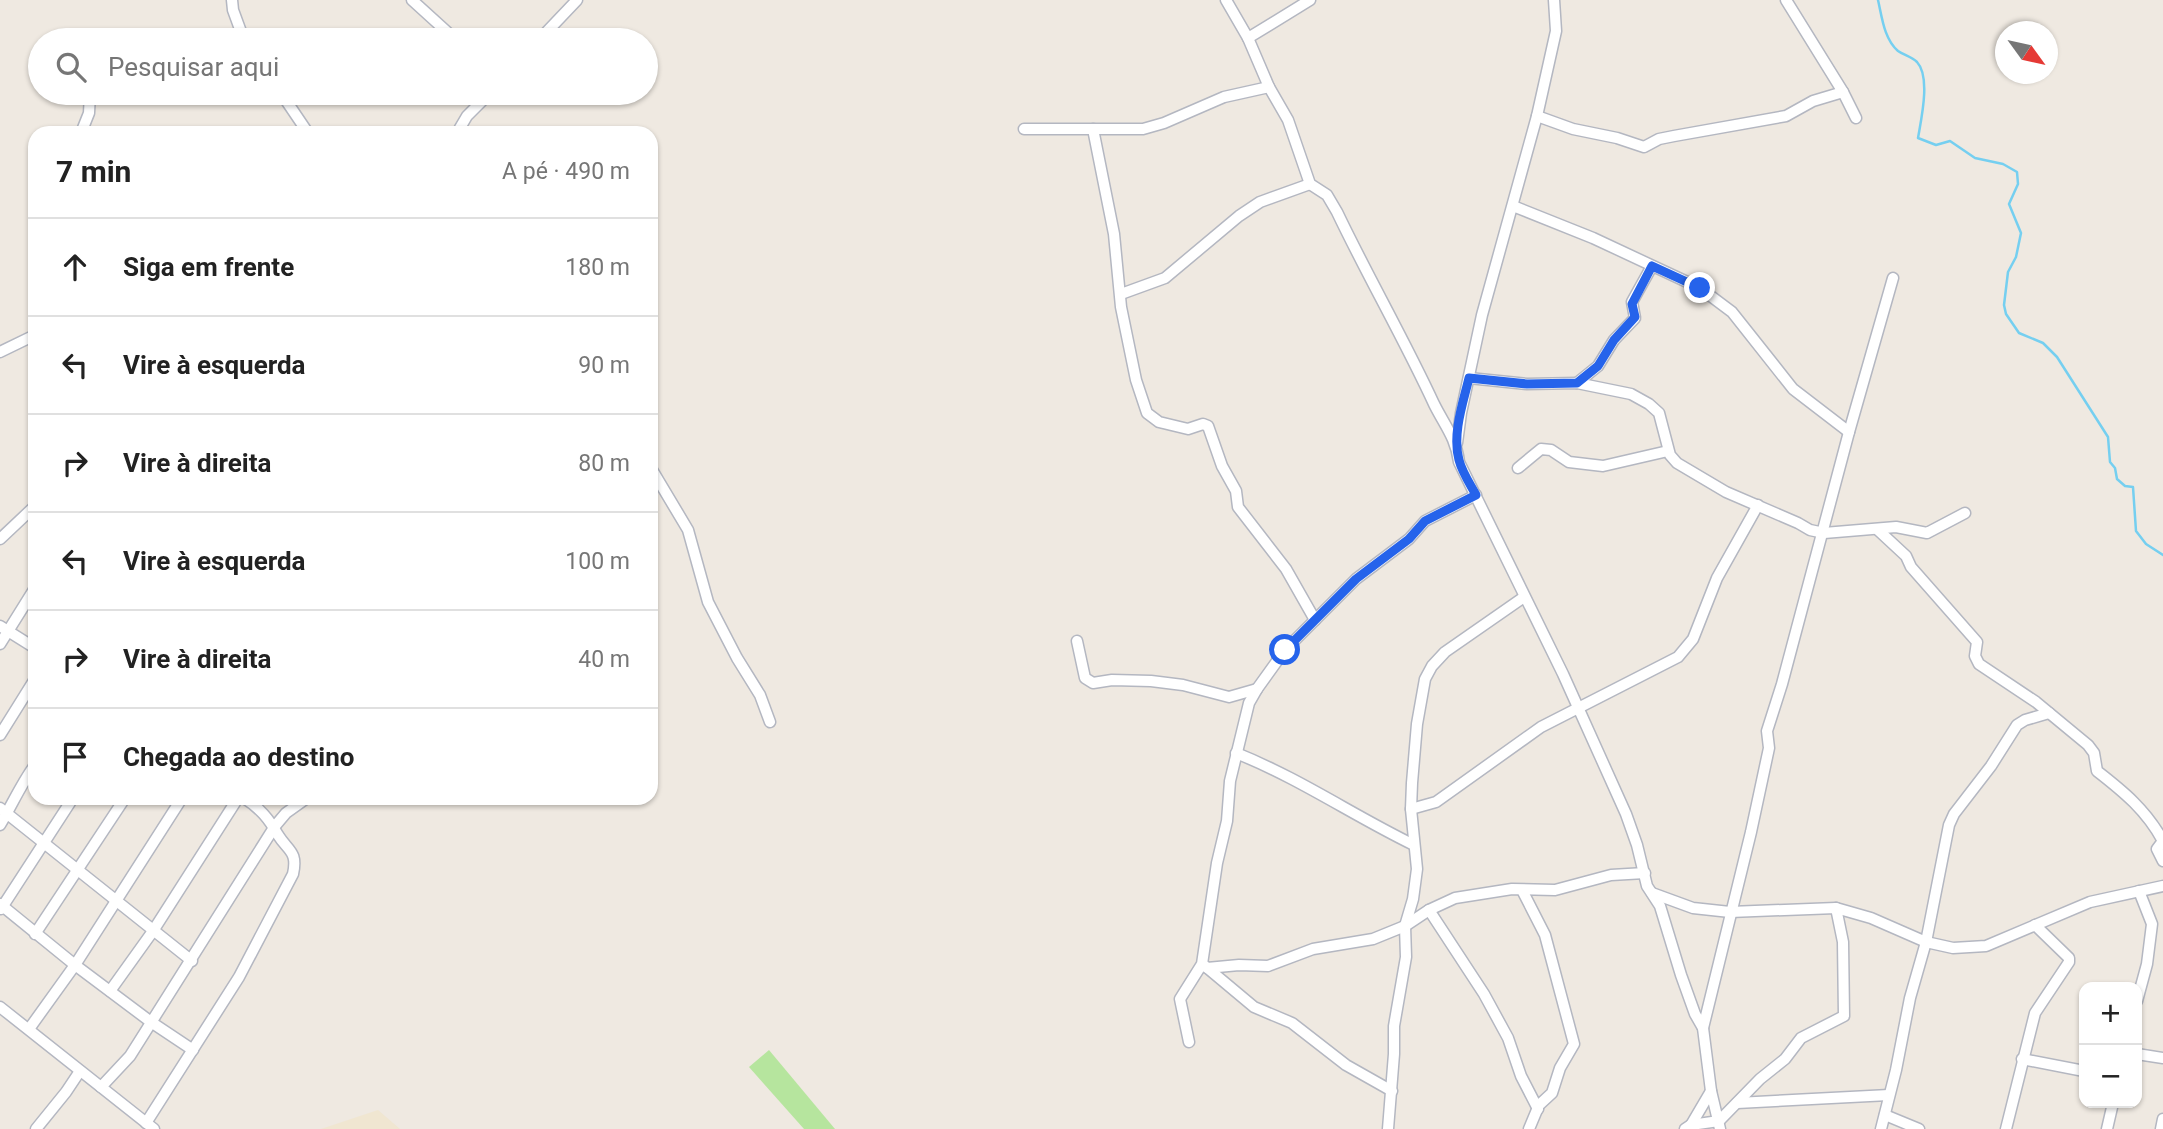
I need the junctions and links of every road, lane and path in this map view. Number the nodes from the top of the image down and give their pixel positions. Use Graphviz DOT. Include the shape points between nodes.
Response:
graph roads {
  1 [pos="232,0"];
  2 [pos="412,0"];
  3 [pos="577,0"];
  4 [pos="1226,0"];
  5 [pos="1310,0"];
  6 [pos="1554,0"];
  7 [pos="1786,0"];
  8 [pos="240,28"];
  9 [pos="443,28"];
  10 [pos="551,28"];
  11 [pos="1248,38"];
  12 [pos="1269,87"];
  13 [pos="1843,92"];
  14 [pos="89,105"];
  15 [pos="289,105"];
  16 [pos="478,105"];
  17 [pos="1537,116"];
  18 [pos="1856,118"];
  19 [pos="84,126"];
  20 [pos="302,126"];
  21 [pos="461,126"];
  22 [pos="1024,129"];
  23 [pos="1094,129"];
  24 [pos="1310,184"];
  25 [pos="1513,206"];
  26 [pos="1652,266"];
  27 [pos="1894,278"];
  28 [pos="1121,294"];
  29 [pos="28,338"];
  30 [pos="0,352"];
  31 [pos="1469,378"];
  32 [pos="1577,383"];
  33 [pos="1849,432"];
  34 [pos="1457,443"];
  35 [pos="1668,451"];
  36 [pos="1518,468"];
  37 [pos="658,480"];
  38 [pos="1476,495"];
  39 [pos="1758,505"];
  40 [pos="1965,513"];
  41 [pos="28,514"];
  42 [pos="1878,530"];
  43 [pos="1824,533"];
  44 [pos="0,539"];
  45 [pos="28,597"];
  46 [pos="1524,597"];
  47 [pos="1315,620"];
  48 [pos="4,628"];
  49 [pos="1077,641"];
  50 [pos="28,643"];
  51 [pos="0,644"];
  52 [pos="1257,689"];
  53 [pos="28,690"];
  54 [pos="1578,708"];
  55 [pos="2049,712"];
  56 [pos="770,722"];
  57 [pos="0,735"];
  58 [pos="1236,753"];
  59 [pos="28,775"];
  60 [pos="69,805"];
  61 [pos="120,805"];
  62 [pos="178,805"];
  63 [pos="234,805"];
  64 [pos="255,805"];
  65 [pos="297,805"];
  66 [pos="1411,809"];
  67 [pos="4,810"];
  68 [pos="0,825"];
  69 [pos="275,826"];
  70 [pos="45,842"];
  71 [pos="1414,845"];
  72 [pos="2163,861"];
  73 [pos="78,868"];
  74 [pos="1645,873"];
  75 [pos="2163,887"];
  76 [pos="1522,890"];
  77 [pos="2139,891"];
  78 [pos="1652,893"];
  79 [pos="116,901"];
  80 [pos="1,907"];
  81 [pos="1836,908"];
  82 [pos="1429,910"];
  83 [pos="1730,912"];
  84 [pos="2035,925"];
  85 [pos="1405,926"];
  86 [pos="153,931"];
  87 [pos="35,934"];
  88 [pos="1926,942"];
  89 [pos="191,961"];
  90 [pos="75,965"];
  91 [pos="1205,966"];
  92 [pos="2142,982"];
  93 [pos="110,990"];
  94 [pos="0,1007"];
  95 [pos="151,1022"];
  96 [pos="29,1028"];
  97 [pos="1703,1028"];
  98 [pos="1189,1042"];
  99 [pos="193,1050"];
  100 [pos="2142,1055"];
  101 [pos="2163,1058"];
  102 [pos="2022,1059"];
  103 [pos="2079,1070"];
  104 [pos="80,1071"];
  105 [pos="101,1087"];
  106 [pos="1392,1091"];
  107 [pos="1711,1091"];
  108 [pos="1889,1095"];
  109 [pos="1737,1103"];
  110 [pos="2112,1108"];
  111 [pos="1538,1109"];
  112 [pos="1885,1115"];
  113 [pos="2163,1119"];
  114 [pos="1719,1125"];
  115 [pos="150,1126"];
  116 [pos="1390,1127"];
  117 [pos="1688,1127"];
  118 [pos="36,1129"];
  119 [pos="1529,1129"];
  120 [pos="1881,1129"];
  121 [pos="1919,1129"];
  122 [pos="2006,1129"];
  123 [pos="2107,1129"];
  124 [pos="2161,1129"];
  1 -- 8 [label="street"];
  2 -- 9 [label="street"];
  3 -- 10 [label="street"];
  4 -- 11 [label="street"];
  5 -- 11 [label="street"];
  6 -- 17 [label="street" via="1556,31"];
  7 -- 13 [label="street"];
  11 -- 12 [label="street"];
  12 -- 23 [label="street" via="1224,97 1164,123"];
  12 -- 24 [label="street" via="1288,120"];
  13 -- 17 [label="street" via="1786,116 1659,139 1644,147"];
  13 -- 18 [label="street"];
  14 -- 19 [label="street"];
  15 -- 20 [label="street"];
  16 -- 21 [label="street"];
  17 -- 25 [label="street"];
  22 -- 23 [label="street"];
  23 -- 28 [label="street"];
  24 -- 28 [label="street" via="1260,202 1166,278"];
  24 -- 34 [label="street" via="1328,195"];
  25 -- 26 [label="street"];
  25 -- 31 [label="street"];
  26 -- 32 [label="street" via="1632,304 1635,317 1598,366"];
  26 -- 33 [label="street" via="1700,288 1732,312 1793,389"];
  27 -- 33 [label="street"];
  28 -- 47 [label="street" via="1136,380 1147,413 1159,422 1188,429 1209,426 1236,491 1238,507 1286,569"];
  29 -- 30 [label="street"];
  31 -- 32 [label="street"];
  31 -- 34 [label="street"];
  32 -- 35 [label="street" via="1630,394 1656,409"];
  33 -- 43 [label="street"];
  34 -- 38 [label="street" via="1459,462"];
  35 -- 36 [label="street" via="1602,466 1569,462 1541,449"];
  35 -- 39 [label="street" via="1677,463"];
  37 -- 56 [label="street" via="688,530 708,602 760,695"];
  38 -- 46 [label="street"];
  38 -- 47 [label="street" via="1425,521"];
  39 -- 43 [label="street"];
  39 -- 54 [label="street" via="1717,578 1699,627 1684,651"];
  40 -- 42 [label="street" via="1927,533 1900,527"];
  41 -- 44 [label="street"];
  42 -- 43 [label="street"];
  42 -- 55 [label="street" via="1906,556 1977,642 1979,664"];
  43 -- 83 [label="street" via="1767,731 1769,748"];
  45 -- 48 [label="street"];
  46 -- 54 [label="street"];
  46 -- 66 [label="street" via="1445,652 1425,679"];
  47 -- 52 [label="street" via="1285,650"];
  48 -- 50 [label="street"];
  48 -- 51 [label="street"];
  49 -- 52 [label="street" via="1085,678 1093,683 1151,681 1229,697"];
  52 -- 58 [label="street"];
  53 -- 57 [label="street"];
  54 -- 66 [label="street" via="1541,727 1436,802"];
  54 -- 74 [label="street" via="1614,785"];
  55 -- 72 [label="street" via="2092,749 2097,771 2136,803 2163,841 2157,849"];
  55 -- 88 [label="street" via="2017,725 1954,814"];
  58 -- 71 [label="street" via="1294,779"];
  58 -- 91 [label="street"];
  59 -- 67 [label="street"];
  60 -- 70 [label="street"];
  61 -- 73 [label="street"];
  62 -- 79 [label="street"];
  63 -- 86 [label="street"];
  64 -- 69 [label="street"];
  65 -- 69 [label="street"];
  66 -- 71 [label="street"];
  67 -- 68 [label="street"];
  67 -- 70 [label="street"];
  69 -- 89 [label="street"];
  69 -- 99 [label="street" via="296,861 293,874 239,977"];
  70 -- 73 [label="street"];
  70 -- 80 [label="street"];
  71 -- 85 [label="street" via="1417,869"];
  73 -- 79 [label="street"];
  73 -- 87 [label="street"];
  74 -- 76 [label="street" via="1611,875 1555,890"];
  74 -- 78 [label="street"];
  75 -- 77 [label="street"];
  76 -- 82 [label="street" via="1455,898"];
  76 -- 111 [label="street" via="1545,935 1574,1044 1552,1093"];
  77 -- 84 [label="street" via="2090,902"];
  77 -- 92 [label="street" via="2152,923"];
  78 -- 83 [label="street" via="1693,908"];
  78 -- 97 [label="street"];
  79 -- 86 [label="street"];
  79 -- 90 [label="street"];
  80 -- 87 [label="street"];
  81 -- 83 [label="street"];
  81 -- 88 [label="street"];
  81 -- 109 [label="street" via="1843,942 1844,1016 1801,1038"];
  82 -- 85 [label="street"];
  82 -- 111 [label="street" via="1484,994"];
  83 -- 97 [label="street"];
  84 -- 88 [label="street" via="1986,946 1953,948"];
  84 -- 102 [label="street" via="2069,961 2035,1013"];
  85 -- 91 [label="street" via="1373,939 1313,949 1273,965"];
  85 -- 106 [label="street"];
  86 -- 89 [label="street"];
  86 -- 93 [label="street"];
  87 -- 90 [label="street"];
  88 -- 108 [label="street"];
  89 -- 95 [label="street"];
  90 -- 93 [label="street"];
  90 -- 96 [label="street"];
  91 -- 98 [label="street" via="1180,999"];
  91 -- 106 [label="street" via="1254,1007 1292,1023 1346,1065"];
  93 -- 95 [label="street"];
  94 -- 96 [label="street"];
  95 -- 99 [label="street"];
  95 -- 105 [label="street" via="130,1056"];
  96 -- 104 [label="street"];
  97 -- 107 [label="street"];
  99 -- 115 [label="street"];
  100 -- 101 [label="street"];
  102 -- 103 [label="street"];
  102 -- 122 [label="street"];
  104 -- 105 [label="street"];
  104 -- 118 [label="street"];
  105 -- 115 [label="street"];
  106 -- 116 [label="street"];
  107 -- 114 [label="street"];
  107 -- 117 [label="street"];
  108 -- 109 [label="street"];
  108 -- 112 [label="street"];
  109 -- 114 [label="street"];
  110 -- 123 [label="street"];
  111 -- 119 [label="street"];
  112 -- 120 [label="street"];
  112 -- 121 [label="street"];
  113 -- 124 [label="street"];
  114 -- 117 [label="street"];
}
